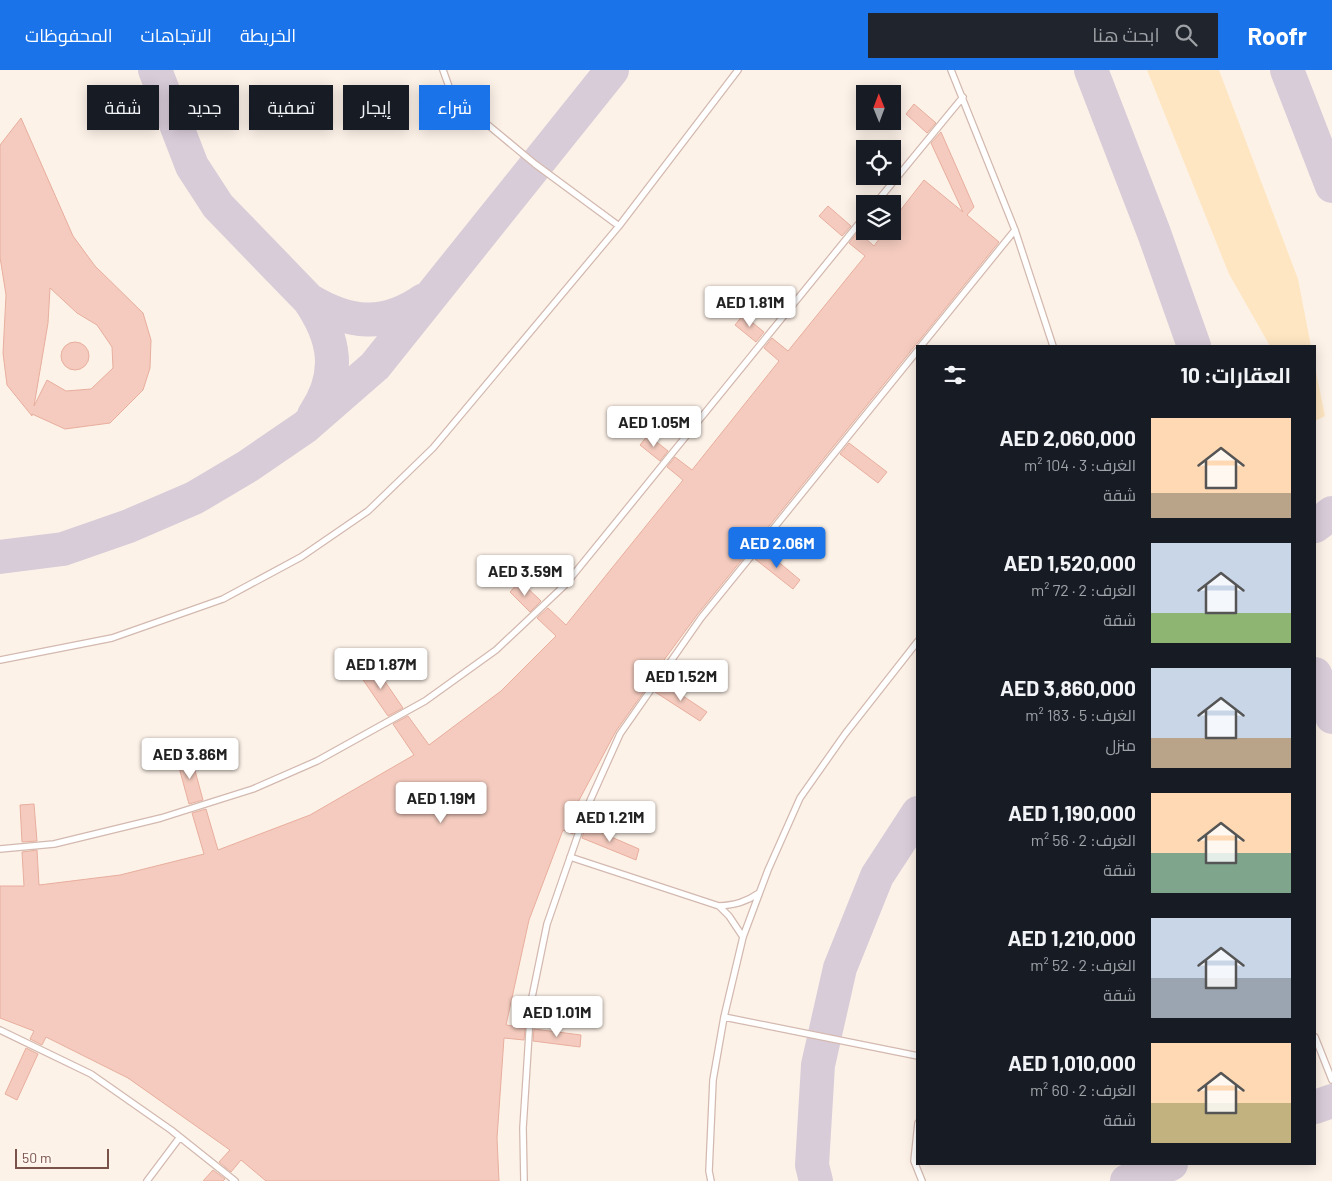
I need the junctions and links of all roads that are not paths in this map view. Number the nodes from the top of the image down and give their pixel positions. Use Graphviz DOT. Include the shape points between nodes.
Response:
graph roads {
  1 [pos="443,70"];
  2 [pos="738,70"];
  3 [pos="951,70"];
  4 [pos="963,97"];
  5 [pos="882,195"];
  6 [pos="619,226"];
  7 [pos="856,227"];
  8 [pos="1015,230"];
  9 [pos="922,345"];
  10 [pos="1053,345"];
  11 [pos="916,352"];
  12 [pos="916,644"];
  13 [pos="0,660"];
  14 [pos="0,849"];
  15 [pos="570,857"];
  16 [pos="759,893"];
  17 [pos="719,906"];
  18 [pos="743,936"];
  19 [pos="724,1017"];
  20 [pos="0,1030"];
  21 [pos="1316,1040"];
  22 [pos="916,1056"];
  23 [pos="1332,1080"];
  24 [pos="180,1137"];
  25 [pos="916,1142"];
  26 [pos="147,1181"];
  27 [pos="235,1181"];
  28 [pos="524,1181"];
  29 [pos="711,1181"];
  30 [pos="922,1181"];
  1 -- 6 [label="lane" via="452,95 535,164"];
  2 -- 6 [label="lane"];
  3 -- 4 [label="lane"];
  4 -- 5 [label="lane"];
  4 -- 8 [label="lane"];
  6 -- 13 [label="lane" via="433,448 368,511 301,557 223,599 112,638"];
  7 -- 14 [label="lane" via="565,585 496,650 425,701 317,761 254,789 161,818 54,844"];
  8 -- 9 [label="lane"];
  8 -- 10 [label="lane"];
  11 -- 15 [label="lane" via="701,618 620,734 589,802"];
  12 -- 16 [label="lane" via="800,798"];
  15 -- 17 [label="lane"];
  15 -- 28 [label="lane" via="548,924 531,1002 523,1128"];
  16 -- 17 [label="lane" via="734,905"];
  16 -- 18 [label="lane"];
  17 -- 18 [label="lane"];
  18 -- 19 [label="lane"];
  19 -- 22 [label="lane"];
  19 -- 29 [label="lane" via="713,1080"];
  20 -- 24 [label="lane" via="91,1074"];
  21 -- 23 [label="lane"];
  24 -- 26 [label="lane"];
  24 -- 27 [label="lane"];
  25 -- 30 [label="lane" via="914,1161"];
}
